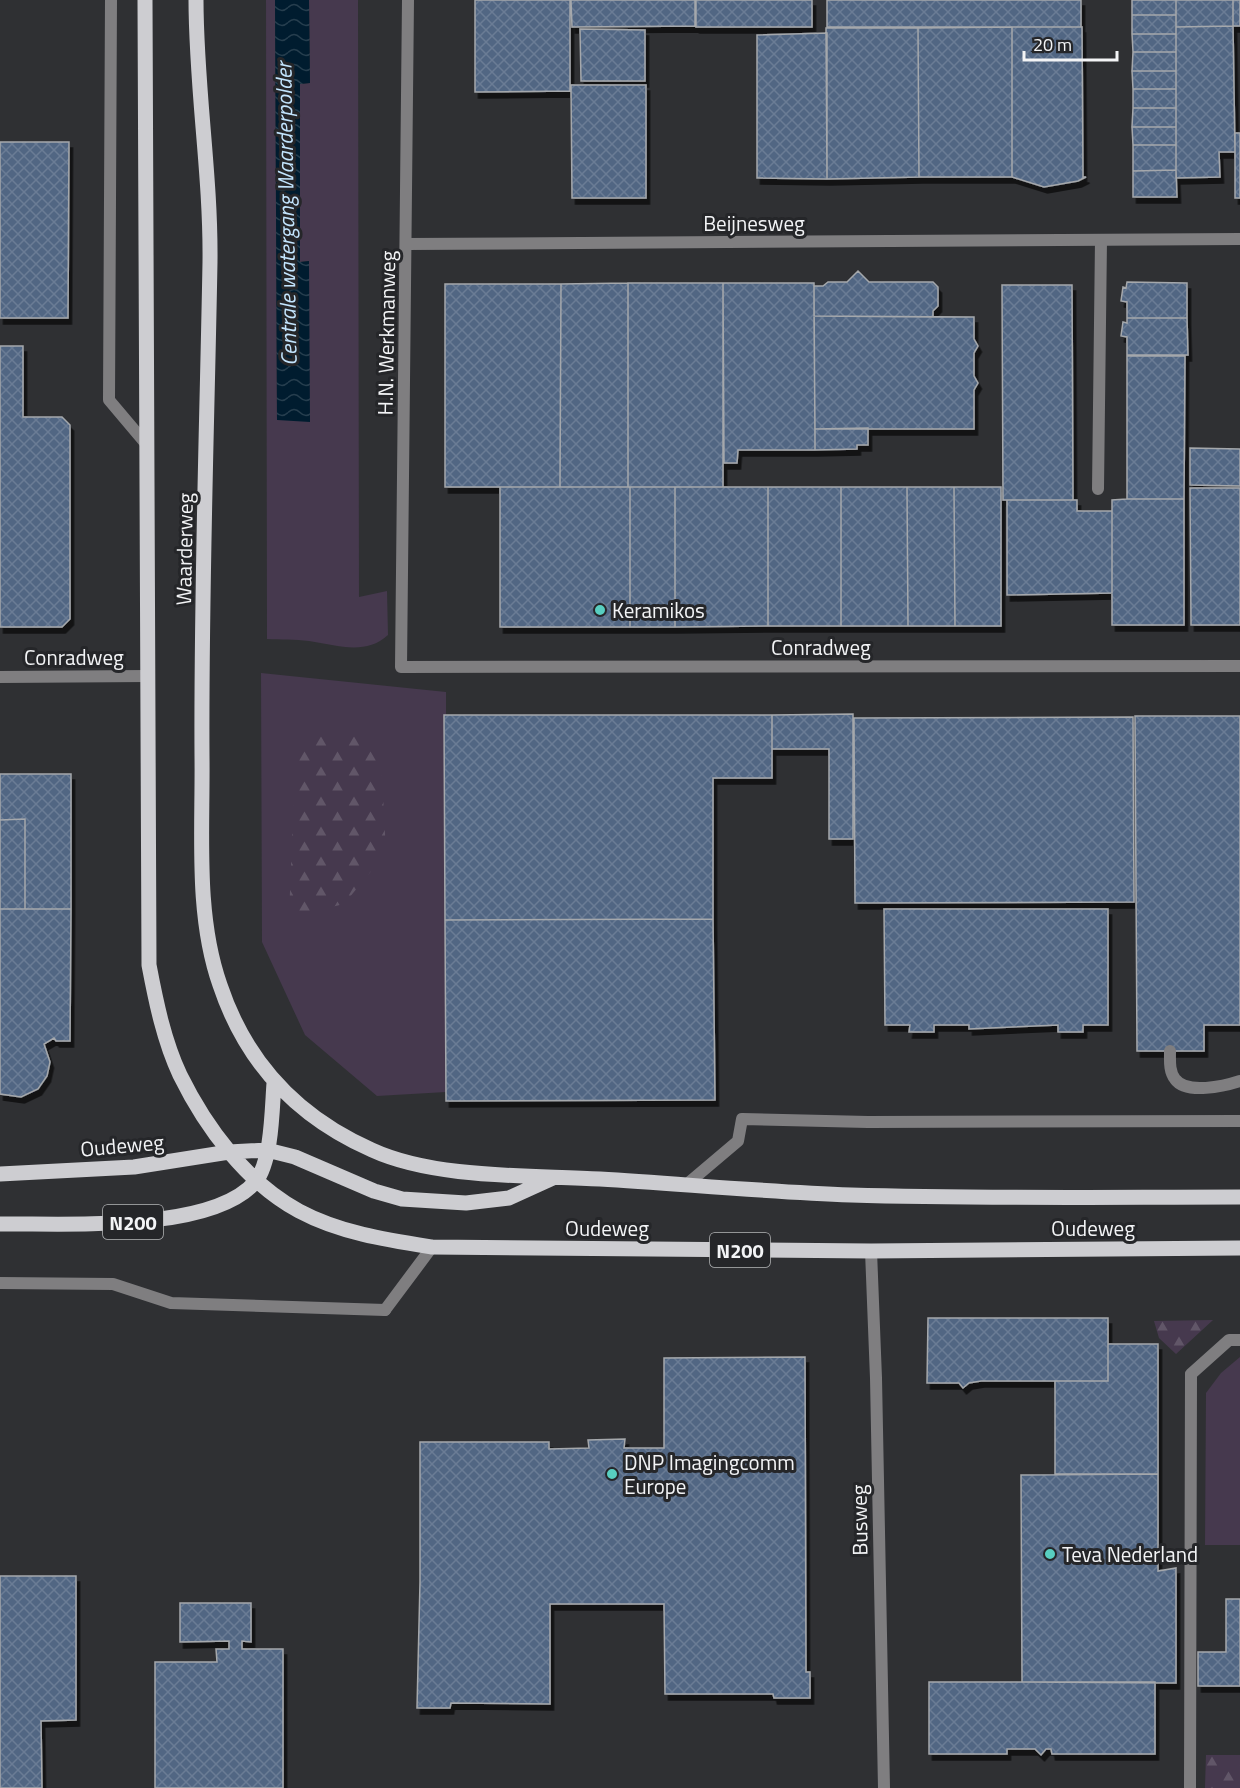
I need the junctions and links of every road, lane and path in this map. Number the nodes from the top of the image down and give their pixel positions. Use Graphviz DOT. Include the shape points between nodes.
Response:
graph roads {
  1 [pos="111,0"];
  2 [pos="145,0"];
  3 [pos="196,0"];
  4 [pos="408,0"];
  5 [pos="1240,239"];
  6 [pos="1101,240"];
  7 [pos="406,244"];
  8 [pos="147,445"];
  9 [pos="1098,489"];
  10 [pos="1240,666"];
  11 [pos="401,667"];
  12 [pos="148,676"];
  13 [pos="0,677"];
  14 [pos="1170,1051"];
  15 [pos="1240,1081"];
  16 [pos="274,1083"];
  17 [pos="1240,1120"];
  18 [pos="267,1150"];
  19 [pos="229,1152"];
  20 [pos="0,1174"];
  21 [pos="556,1176"];
  22 [pos="256,1180"];
  23 [pos="686,1185"];
  24 [pos="1240,1197"];
  25 [pos="0,1224"];
  26 [pos="432,1247"];
  27 [pos="1240,1248"];
  28 [pos="871,1251"];
  29 [pos="0,1283"];
  30 [pos="1240,1340"];
  31 [pos="884,1788"];
  32 [pos="1190,1788"];
  1 -- 8 [label="street" via="109,400"];
  2 -- 8 [label="main road, Waarderweg"];
  3 -- 16 [label="main road, Waarderweg" via="210,243 202,709 204,884 213,962 221,988 247,1041"];
  4 -- 7 [label="street, H.N. Werkmanweg"];
  5 -- 6 [label="street, Beijnesweg"];
  6 -- 7 [label="street, Beijnesweg"];
  6 -- 9 [label="street"];
  7 -- 11 [label="street, H.N. Werkmanweg"];
  8 -- 12 [label="main road, Waarderweg"];
  10 -- 11 [label="street, Conradweg"];
  12 -- 13 [label="street, Conradweg"];
  12 -- 19 [label="main road, Waarderweg" via="149,965 156,1002 179,1074"];
  14 -- 15 [label="street" via="1170,1071 1185,1087 1224,1087"];
  16 -- 18 [label="main road"];
  16 -- 21 [label="main road, Oudeweg" via="333,1129 389,1157 416,1165"];
  17 -- 23 [label="street" via="742,1119 738,1141"];
  18 -- 19 [label="main road, Oudeweg"];
  18 -- 21 [label="main road, Oudeweg" via="295,1157 374,1191 432,1203 496,1201"];
  18 -- 22 [label="main road"];
  19 -- 20 [label="main road, Oudeweg" via="134,1167"];
  19 -- 22 [label="main road, Waarderweg"];
  21 -- 23 [label="main road, Oudeweg"];
  22 -- 25 [label="main road, N200" via="228,1201 169,1218"];
  22 -- 26 [label="main road, Oudeweg / N200" via="300,1211 330,1224"];
  23 -- 24 [label="main road, Oudeweg" via="848,1195"];
  26 -- 28 [label="main road, Oudeweg / N200"];
  26 -- 29 [label="street" via="385,1310 171,1303 113,1284"];
  27 -- 28 [label="main road, Oudeweg / N200"];
  28 -- 31 [label="street, Busweg"];
  30 -- 32 [label="street" via="1229,1340 1191,1374"];
}
